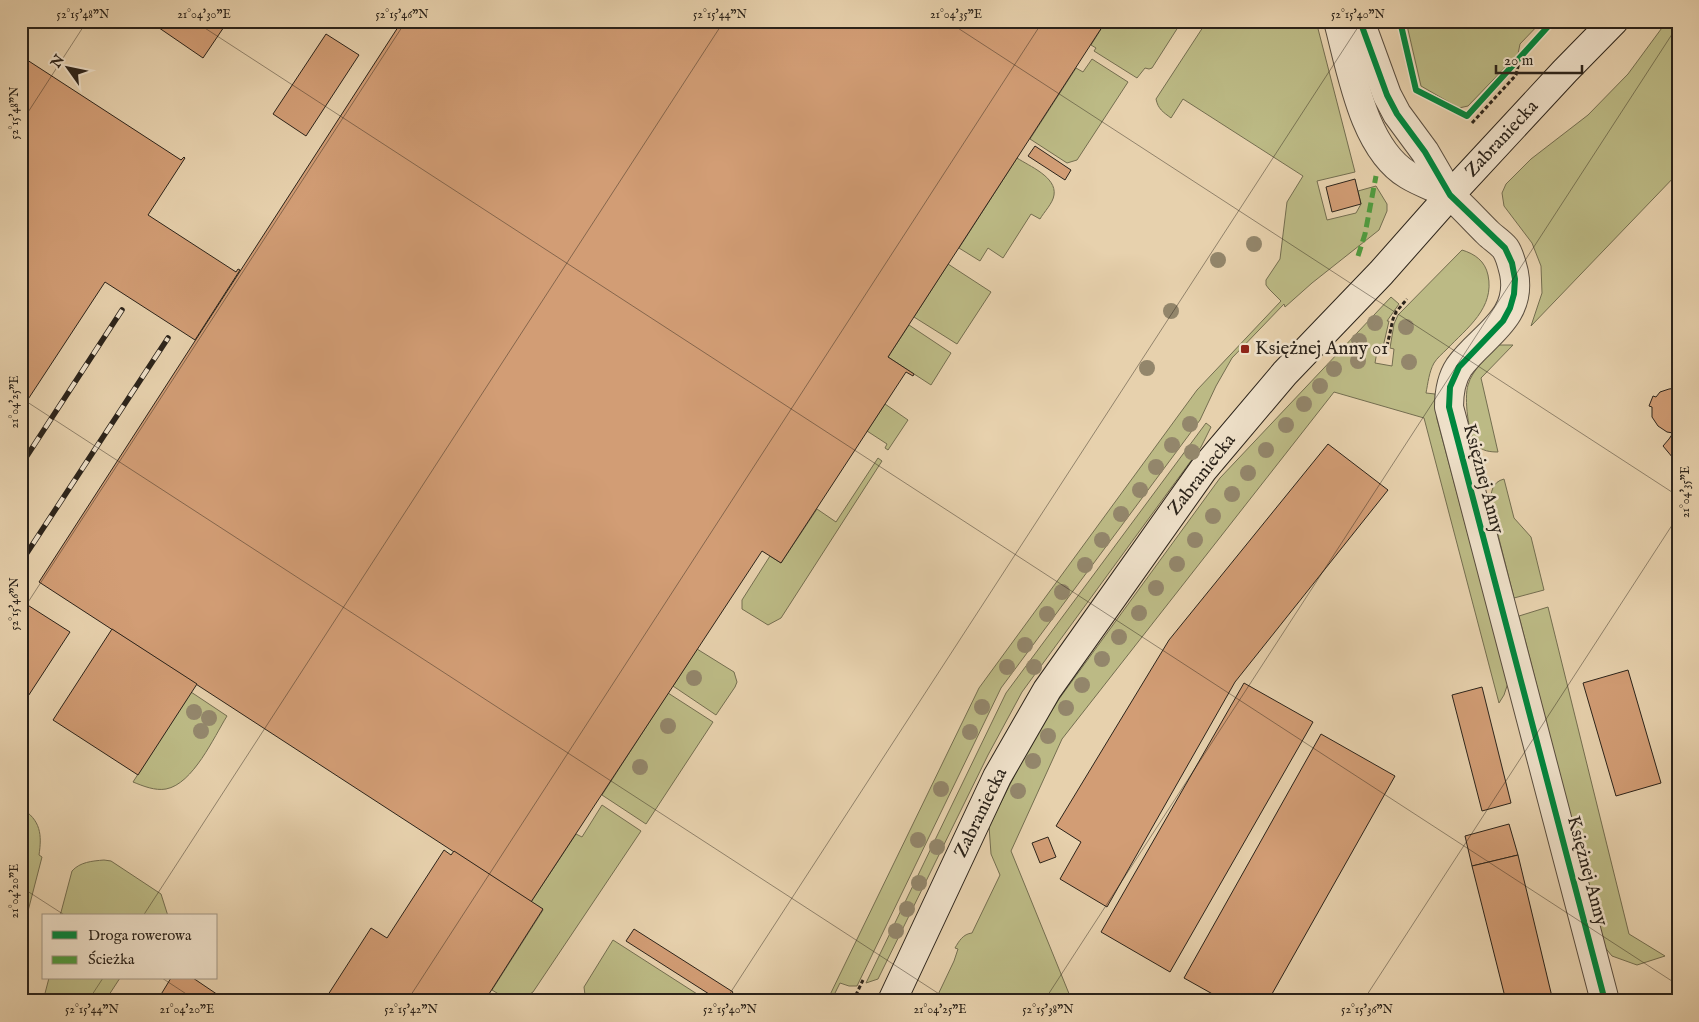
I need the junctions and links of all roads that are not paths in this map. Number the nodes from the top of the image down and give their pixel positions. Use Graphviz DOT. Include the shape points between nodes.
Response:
graph roads {
  1 [pos="1338,21"];
  2 [pos="1360,21"];
  3 [pos="1614,21"];
  4 [pos="1450,194"];
  5 [pos="892,1001"];
  6 [pos="1605,1001"];
  1 -- 4 [label="street, Księżnej Anny" via="1370,131 1388,158 1408,175"];
  2 -- 4 [label="street, Księżnej Anny" via="1390,102"];
  3 -- 4 [label="street, Zabraniecka"];
  4 -- 5 [label="street, Zabraniecka" via="1381,273 1285,373 1203,470 1046,690 997,777"];
  4 -- 6 [label="street, Księżnej Anny" via="1505,248 1512,263 1515,280 1510,308 1503,321 1467,358 1453,378 1449,407"];
}
